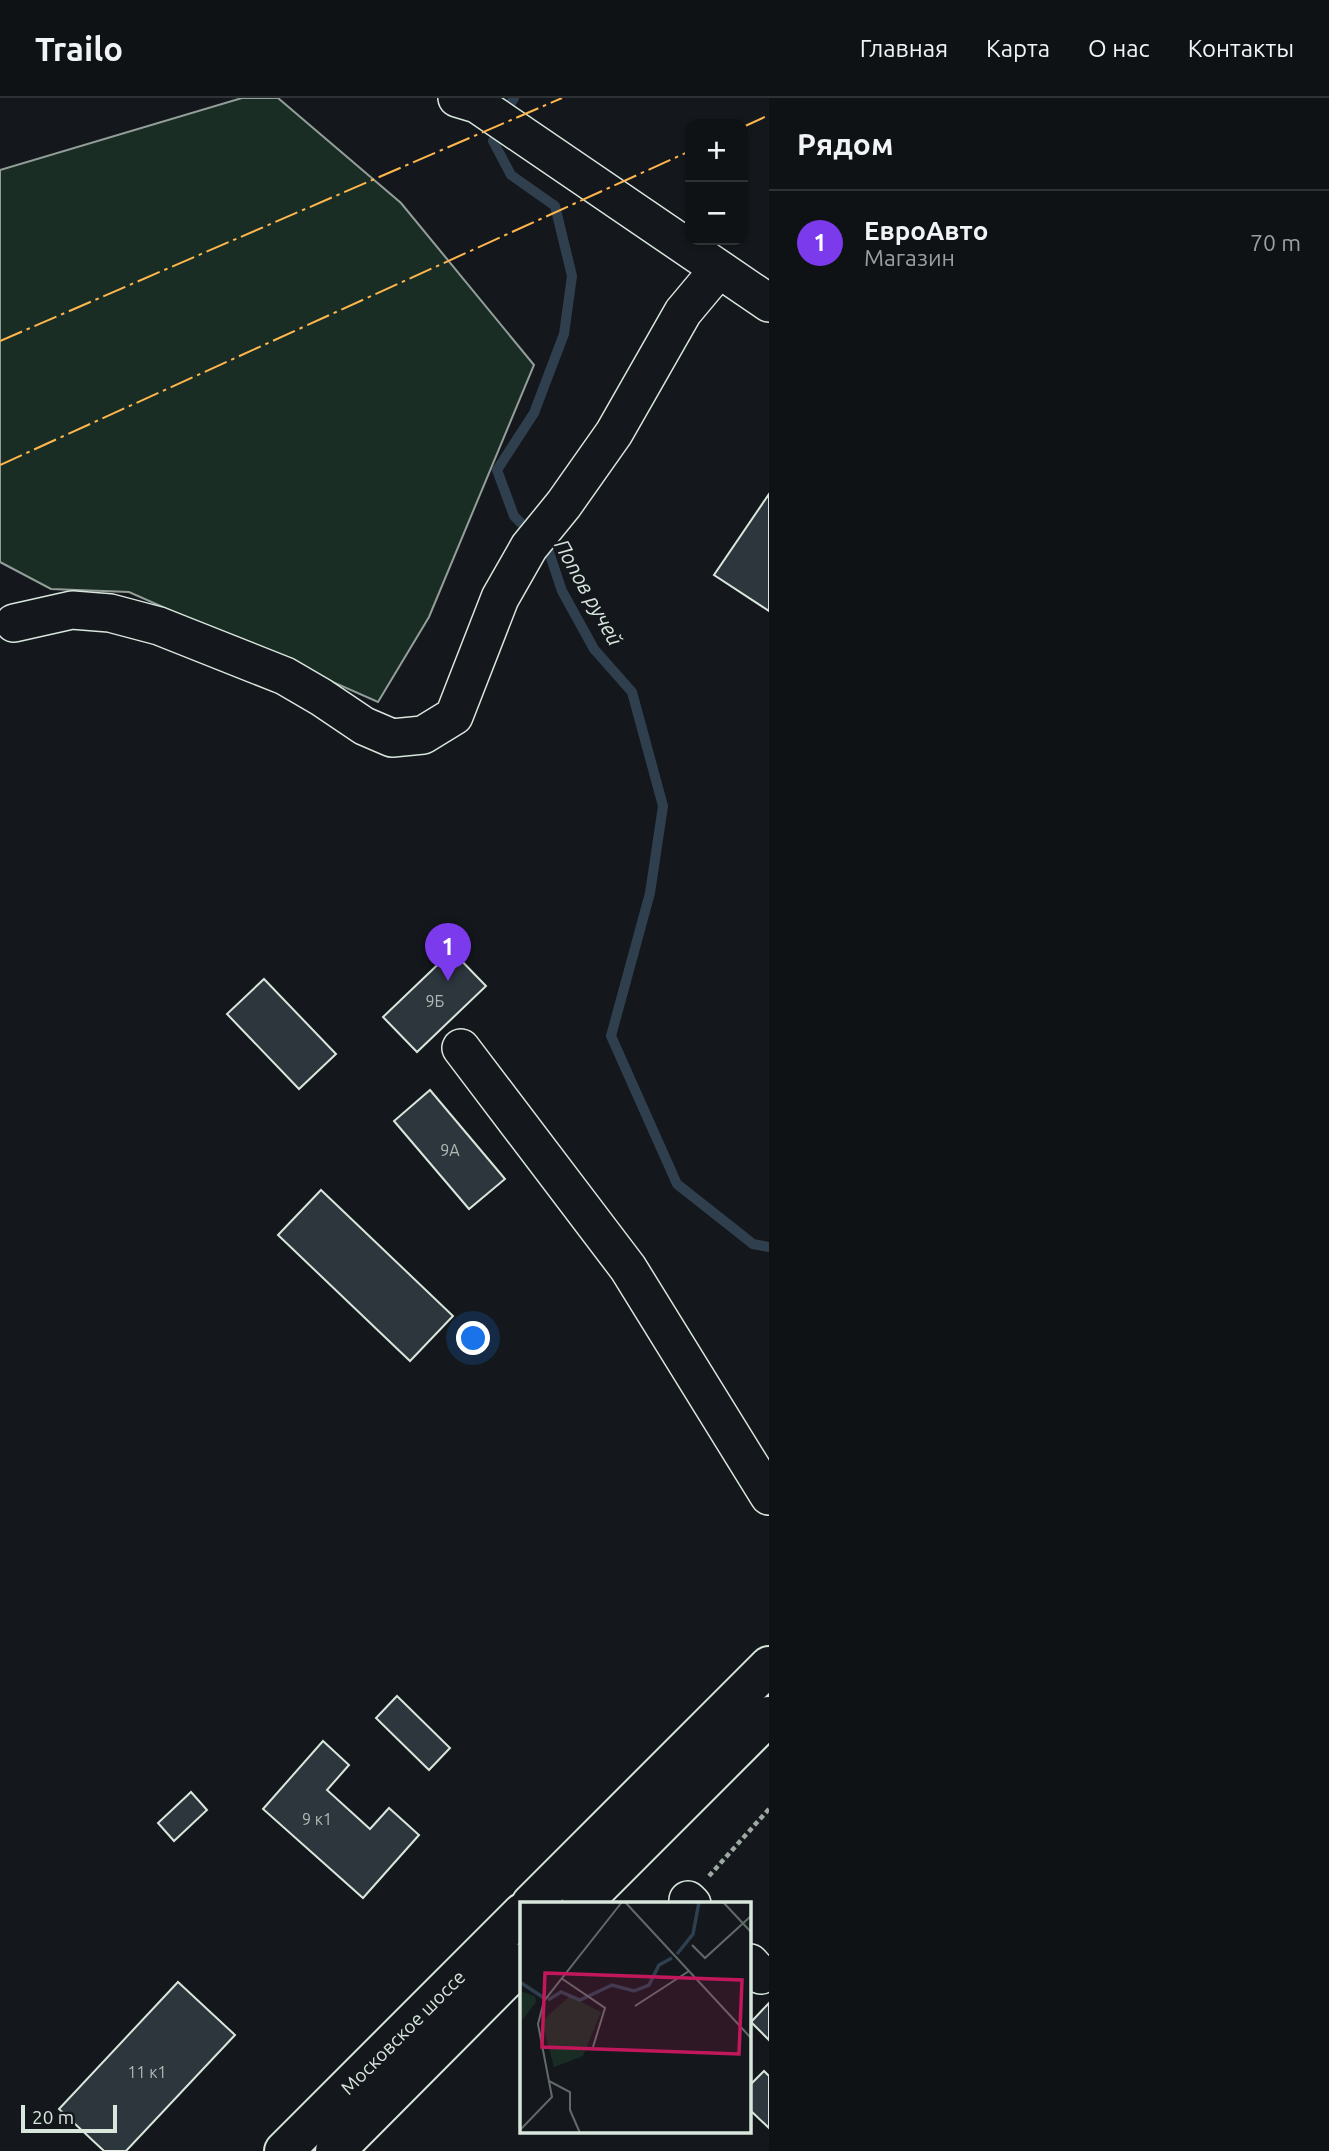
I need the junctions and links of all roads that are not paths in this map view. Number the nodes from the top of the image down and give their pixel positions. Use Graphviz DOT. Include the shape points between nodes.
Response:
graph roads {
  1 [pos="457,98"];
  2 [pos="719,269"];
  3 [pos="769,303"];
  4 [pos="14,623"];
  5 [pos="461,1048"];
  6 [pos="769,1496"];
  7 [pos="769,1666"];
  8 [pos="769,1716"];
  9 [pos="533,1902"];
  10 [pos="583,1902"];
  11 [pos="520,1915"];
  12 [pos="520,1965"];
  13 [pos="284,2151"];
  14 [pos="335,2151"];
  1 -- 2 [label="street" via="477,104"];
  2 -- 3 [label="street"];
  2 -- 4 [label="street" via="683,312 614,433 529,547 500,598 454,716 423,735 392,738 364,726 285,676 159,626 110,613 72,610"];
  5 -- 6 [label="street" via="628,1268"];
  7 -- 9 [label="main road"];
  8 -- 10 [label="main road"];
  11 -- 13 [label="main road, Московское шоссе"];
  12 -- 14 [label="main road, Московское шоссе"];
}
